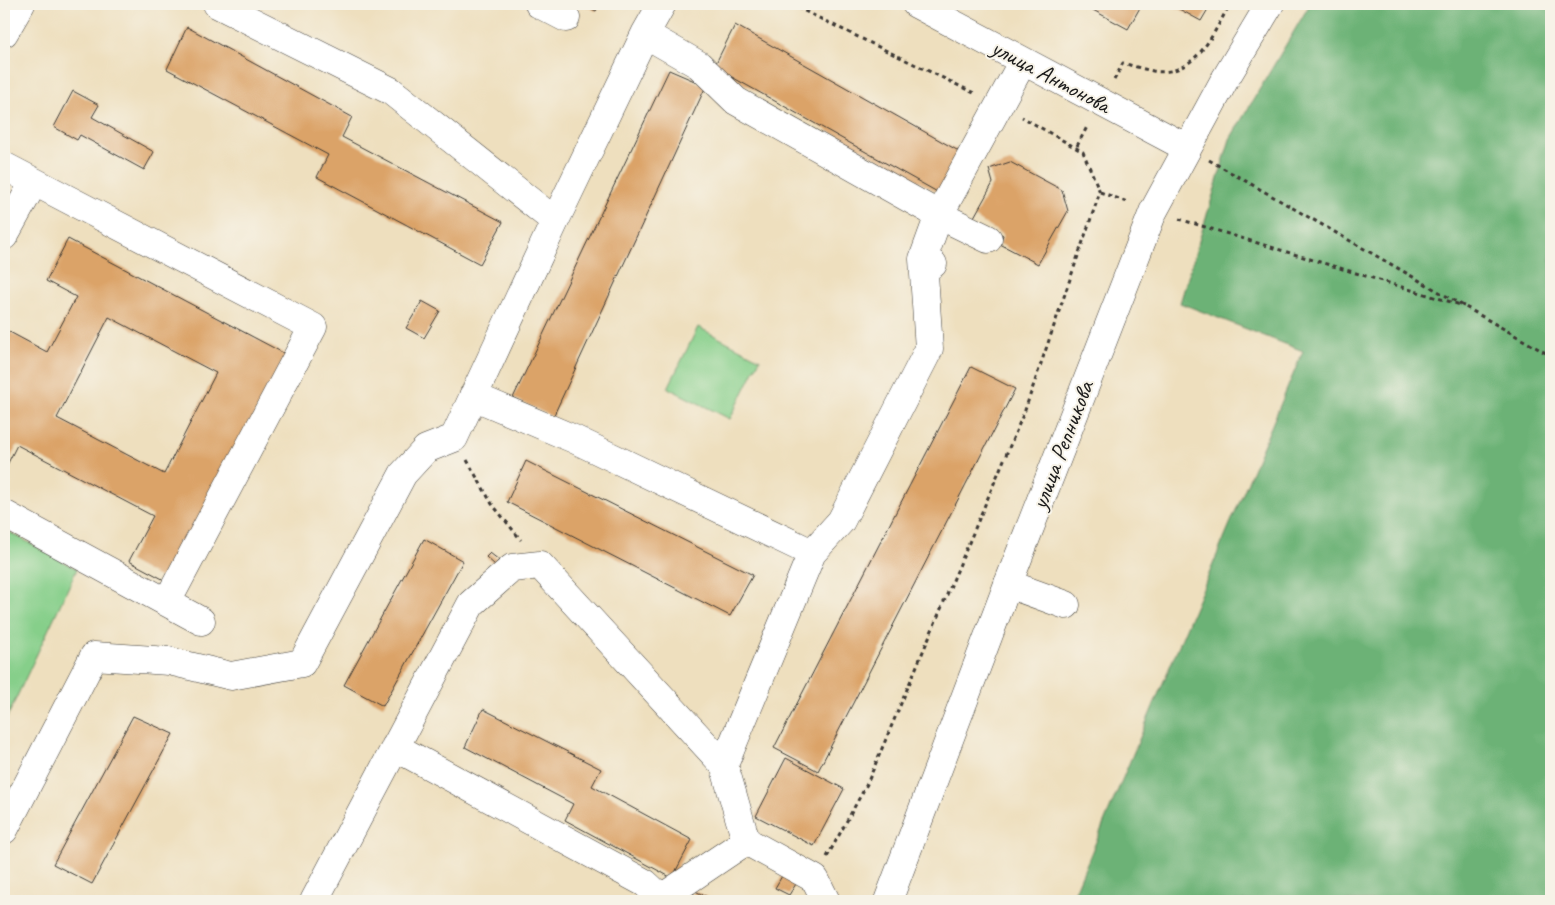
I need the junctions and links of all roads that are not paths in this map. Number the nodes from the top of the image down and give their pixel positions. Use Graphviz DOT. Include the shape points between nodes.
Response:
graph roads {
  1 [pos="21,4"];
  2 [pos="217,4"];
  3 [pos="539,4"];
  4 [pos="662,4"];
  5 [pos="916,4"];
  6 [pos="1270,4"];
  7 [pos="566,18"];
  8 [pos="4,33"];
  9 [pos="645,34"];
  10 [pos="1023,61"];
  11 [pos="1187,148"];
  12 [pos="4,166"];
  13 [pos="34,182"];
  14 [pos="939,215"];
  15 [pos="555,221"];
  16 [pos="4,236"];
  17 [pos="988,239"];
  18 [pos="473,396"];
  19 [pos="4,514"];
  20 [pos="812,553"];
  21 [pos="1008,584"];
  22 [pos="167,602"];
  23 [pos="1066,606"];
  24 [pos="201,621"];
  25 [pos="395,747"];
  26 [pos="724,765"];
  27 [pos="4,830"];
  28 [pos="746,841"];
  29 [pos="820,890"];
  30 [pos="658,899"];
  31 [pos="314,901"];
  32 [pos="888,901"];
  1 -- 8 [label="main road"];
  2 -- 15 [label="main road" via="391,91"];
  3 -- 7 [label="main road"];
  4 -- 9 [label="main road"];
  5 -- 10 [label="main road, улица Антонова"];
  6 -- 11 [label="main road, улица Репникова"];
  9 -- 14 [label="main road" via="699,65 736,101"];
  9 -- 15 [label="main road"];
  10 -- 11 [label="main road, улица Антонова"];
  10 -- 14 [label="main road"];
  11 -- 21 [label="main road, улица Репникова" via="1153,212"];
  12 -- 13 [label="main road"];
  13 -- 16 [label="main road"];
  13 -- 22 [label="main road" via="314,327"];
  14 -- 17 [label="main road"];
  14 -- 20 [label="main road" via="928,261 929,349 841,520"];
  15 -- 18 [label="main road"];
  18 -- 20 [label="main road" via="574,439"];
  18 -- 27 [label="main road" via="454,438 426,449 403,474 302,663 231,676 169,660 94,656"];
  19 -- 22 [label="main road"];
  20 -- 26 [label="main road"];
  21 -- 23 [label="main road"];
  21 -- 32 [label="main road, улица Репникова"];
  22 -- 24 [label="main road"];
  25 -- 26 [label="main road" via="470,604 512,568 540,565"];
  25 -- 30 [label="main road" via="645,883"];
  25 -- 31 [label="main road"];
  26 -- 28 [label="main road"];
  28 -- 29 [label="main road"];
  28 -- 30 [label="main road"];
}
